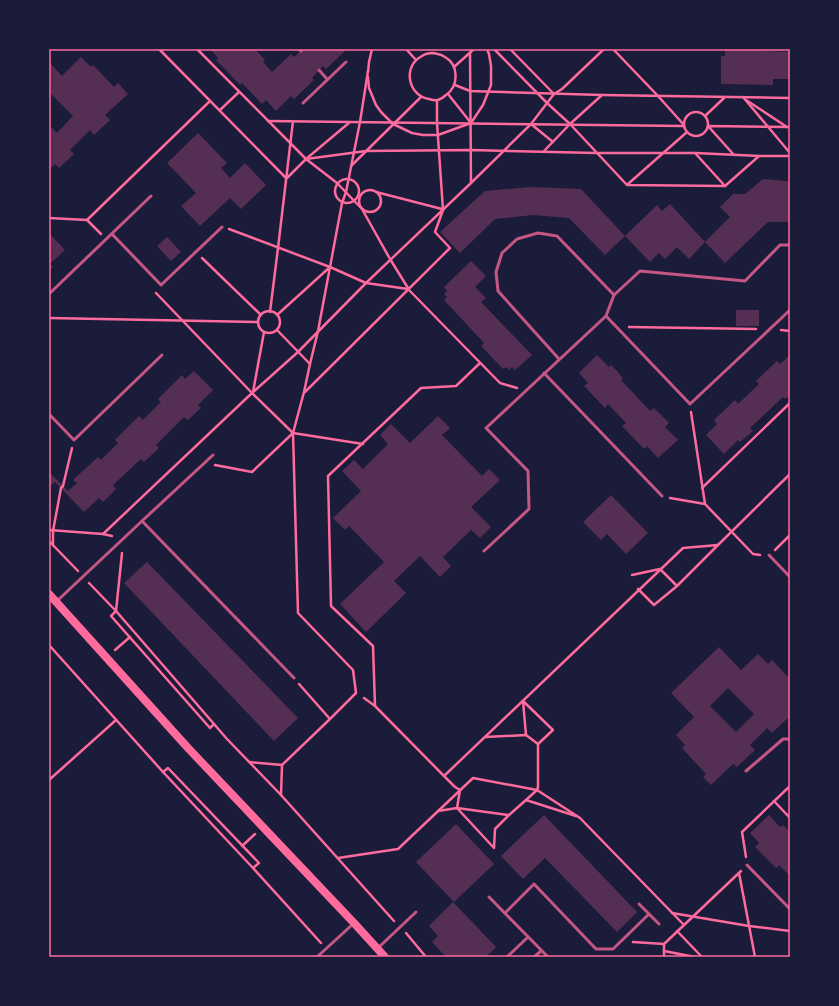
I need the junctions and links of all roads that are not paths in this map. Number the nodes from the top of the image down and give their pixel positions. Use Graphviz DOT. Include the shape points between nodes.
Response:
graph roads {
  1 [pos="346,62"];
  2 [pos="319,70"];
  3 [pos="328,79"];
  4 [pos="303,103"];
  5 [pos="151,196"];
  6 [pos="222,227"];
  7 [pos="112,234"];
  8 [pos="790,245"];
  9 [pos="49,294"];
  10 [pos="614,295"];
  11 [pos="790,310"];
  12 [pos="606,316"];
  13 [pos="162,355"];
  14 [pos="559,359"];
  15 [pos="544,374"];
  16 [pos="49,414"];
  17 [pos="213,455"];
  18 [pos="662,496"];
  19 [pos="142,521"];
  20 [pos="484,551"];
  21 [pos="768,555"];
  22 [pos="790,578"];
  23 [pos="49,594"];
  24 [pos="56,602"];
  25 [pos="294,678"];
  26 [pos="790,739"];
  27 [pos="746,771"];
  28 [pos="747,865"];
  29 [pos="489,897"];
  30 [pos="638,904"];
  31 [pos="790,909"];
  32 [pos="416,912"];
  33 [pos="505,912"];
  34 [pos="649,914"];
  35 [pos="354,923"];
  36 [pos="659,924"];
  37 [pos="528,937"];
  38 [pos="377,948"];
  39 [pos="541,951"];
  40 [pos="317,957"];
  41 [pos="385,957"];
  42 [pos="507,957"];
  43 [pos="534,957"];
  44 [pos="548,957"];
  1 -- 3 [label="lane"];
  2 -- 3 [label="lane"];
  3 -- 4 [label="lane"];
  5 -- 7 [label="lane"];
  6 -- 7 [label="lane" via="161,285"];
  7 -- 9 [label="lane"];
  8 -- 10 [label="lane" via="780,245 745,280 640,271"];
  10 -- 12 [label="lane"];
  10 -- 14 [label="lane" via="557,236 538,233 517,239 502,253 496,272 498,291"];
  11 -- 12 [label="lane" via="690,404"];
  12 -- 14 [label="lane"];
  13 -- 16 [label="lane" via="74,440"];
  14 -- 15 [label="lane"];
  15 -- 18 [label="lane"];
  15 -- 20 [label="lane" via="486,428 528,471 529,509"];
  17 -- 19 [label="lane"];
  19 -- 24 [label="lane"];
  19 -- 25 [label="lane"];
  21 -- 22 [label="lane"];
  23 -- 24 [label="main road"];
  24 -- 35 [label="main road" via="188,748"];
  26 -- 27 [label="lane" via="783,739"];
  28 -- 31 [label="lane"];
  29 -- 33 [label="lane"];
  30 -- 34 [label="lane"];
  32 -- 38 [label="lane"];
  33 -- 34 [label="lane" via="534,884 596,949 613,949"];
  33 -- 37 [label="lane"];
  34 -- 36 [label="lane"];
  35 -- 38 [label="main road"];
  35 -- 40 [label="lane"];
  37 -- 39 [label="lane"];
  37 -- 42 [label="lane"];
  38 -- 41 [label="main road"];
  39 -- 43 [label="lane"];
  39 -- 44 [label="lane"];
}
